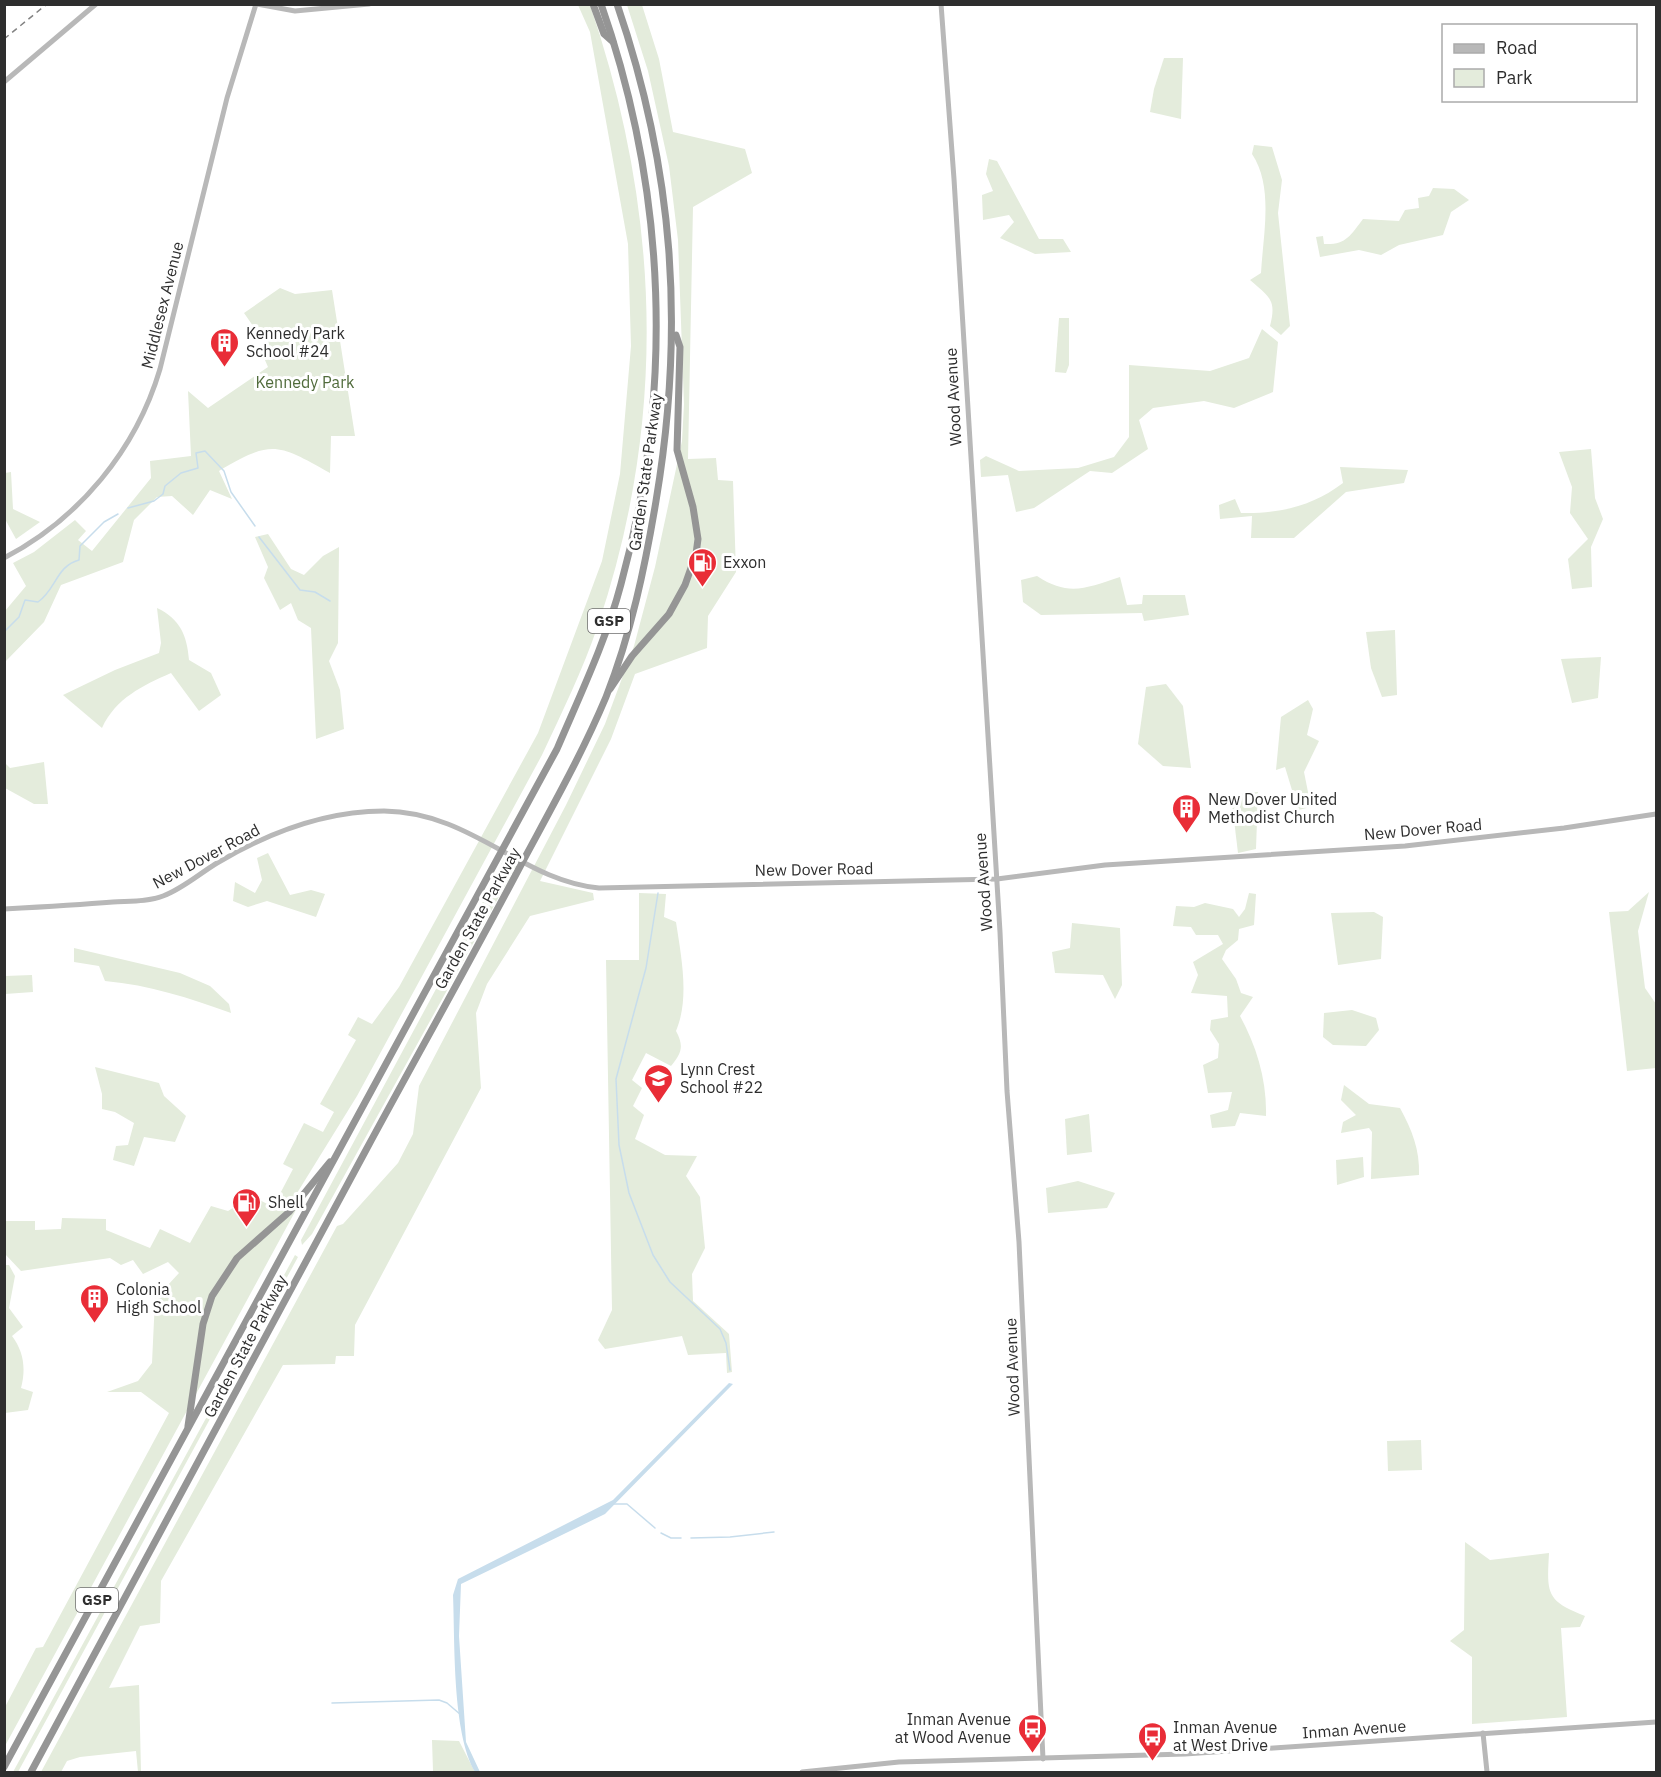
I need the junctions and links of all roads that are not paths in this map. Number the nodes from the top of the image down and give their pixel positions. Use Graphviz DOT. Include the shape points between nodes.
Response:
graph roads {
  1 [pos="96,4"];
  2 [pos="257,4"];
  3 [pos="369,4"];
  4 [pos="592,4"];
  5 [pos="601,4"];
  6 [pos="617,4"];
  7 [pos="941,4"];
  8 [pos="613,42"];
  9 [pos="4,82"];
  10 [pos="674,328"];
  11 [pos="4,558"];
  12 [pos="607,694"];
  13 [pos="1656,814"];
  14 [pos="997,879"];
  15 [pos="4,909"];
  16 [pos="346,1140"];
  17 [pos="187,1433"];
  18 [pos="1656,1722"];
  19 [pos="1483,1733"];
  20 [pos="1043,1759"];
  21 [pos="4,1767"];
  22 [pos="31,1773"];
  23 [pos="802,1773"];
  24 [pos="1487,1773"];
  1 -- 9 [label="street"];
  2 -- 3 [label="street" via="295,10"];
  2 -- 11 [label="street, Middlesex Avenue" via="229,92 160,369 145,411 98,485 50,529"];
  4 -- 8 [label="highway" via="604,34"];
  5 -- 8 [label="highway, Garden State Parkway / GSP"];
  6 -- 10 [label="highway, Garden State Parkway / GSP" via="658,158"];
  7 -- 14 [label="street, Wood Avenue"];
  8 -- 16 [label="highway, Garden State Parkway / GSP" via="645,173 658,323 649,450 621,583 604,636 557,749"];
  10 -- 12 [label="highway, Garden State Parkway / GSP" via="667,421 648,552"];
  10 -- 12 [label="highway" via="680,347 677,450 693,507 698,538 696,554 669,614 632,656"];
  12 -- 22 [label="highway, Garden State Parkway / GSP" via="560,797"];
  13 -- 14 [label="street, New Dover Road" via="1405,846 1105,865"];
  14 -- 15 [label="street, New Dover Road" via="599,888 569,882 449,823 396,812 318,820 270,837 159,898"];
  14 -- 20 [label="street, Wood Avenue" via="1007,1091 1020,1251"];
  16 -- 17 [label="highway, Garden State Parkway / GSP"];
  16 -- 17 [label="highway" via="312,1188 237,1258 212,1296 203,1324"];
  17 -- 21 [label="highway, Garden State Parkway / GSP"];
  18 -- 19 [label="street, Inman Avenue"];
  19 -- 20 [label="street, Inman Avenue" via="1185,1755"];
  19 -- 24 [label="street"];
  20 -- 23 [label="street, Inman Avenue" via="899,1762"];
}
